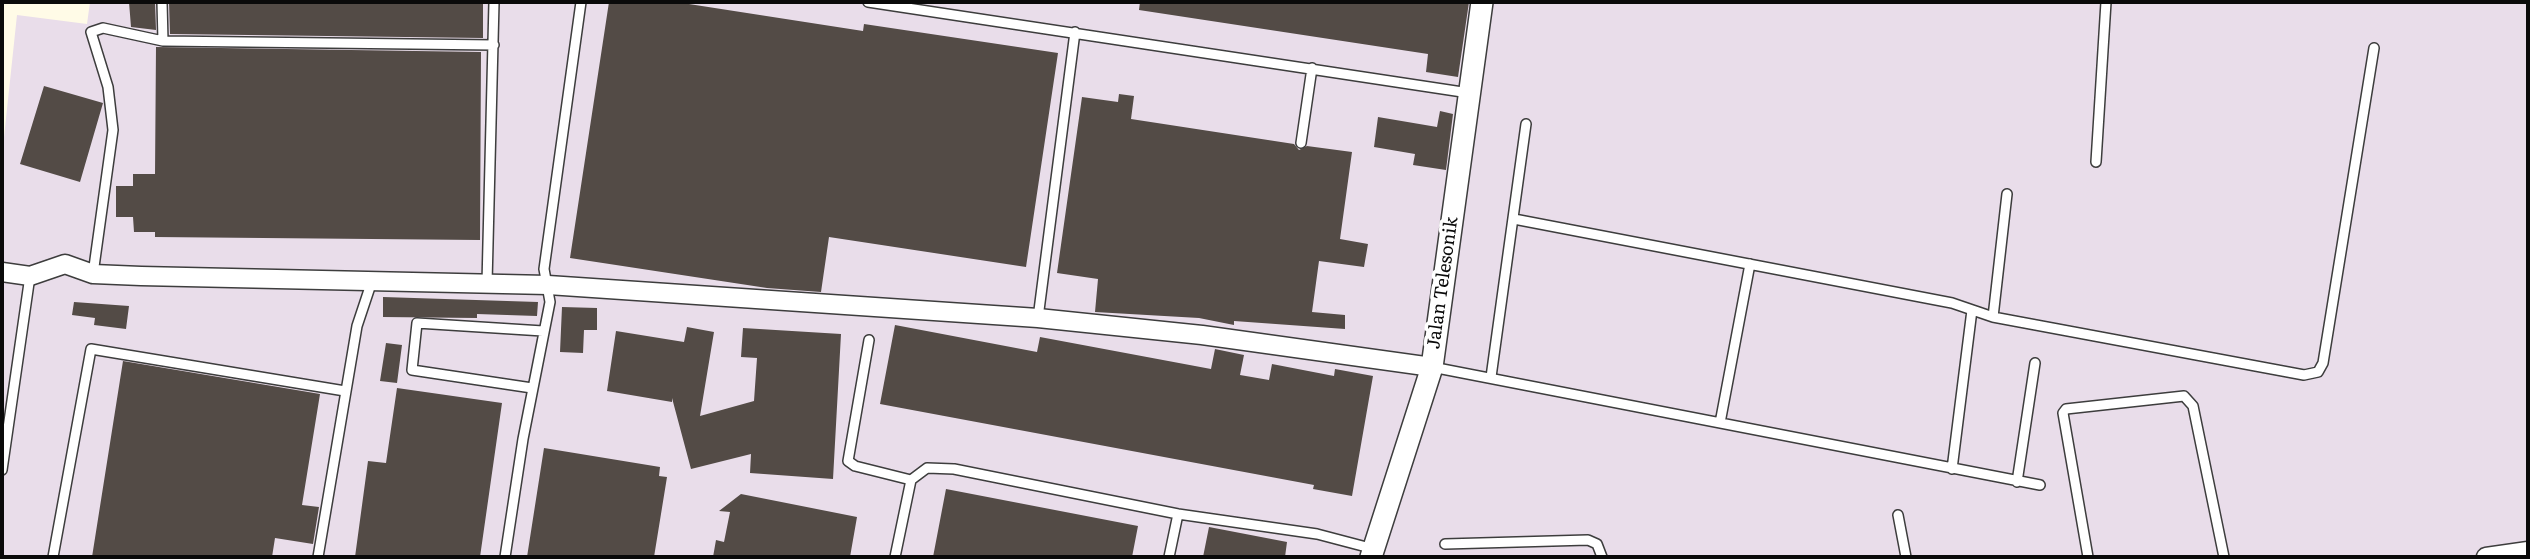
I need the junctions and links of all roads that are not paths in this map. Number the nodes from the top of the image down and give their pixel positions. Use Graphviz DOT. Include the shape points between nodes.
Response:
graph roads {
  1 [pos="162,2"];
  2 [pos="494,2"];
  3 [pos="581,2"];
  4 [pos="868,2"];
  5 [pos="943,2"];
  6 [pos="1482,2"];
  7 [pos="2106,2"];
  8 [pos="942,12"];
  9 [pos="1075,32"];
  10 [pos="163,41"];
  11 [pos="494,44"];
  12 [pos="2374,48"];
  13 [pos="1312,68"];
  14 [pos="1471,93"];
  15 [pos="1526,124"];
  16 [pos="1301,143"];
  17 [pos="2096,162"];
  18 [pos="2007,194"];
  19 [pos="1514,219"];
  20 [pos="1750,264"];
  21 [pos="2,272"];
  22 [pos="93,274"];
  23 [pos="30,276"];
  24 [pos="373,280"];
  25 [pos="487,283"];
  26 [pos="548,285"];
  27 [pos="1972,310"];
  28 [pos="1993,317"];
  29 [pos="1038,318"];
  30 [pos="543,331"];
  31 [pos="869,340"];
  32 [pos="2035,363"];
  33 [pos="1432,368"];
  34 [pos="1491,377"];
  35 [pos="532,388"];
  36 [pos="345,391"];
  37 [pos="1720,423"];
  38 [pos="2,451"];
  39 [pos="1952,469"];
  40 [pos="2,470"];
  41 [pos="911,480"];
  42 [pos="2017,482"];
  43 [pos="2040,485"];
  44 [pos="1178,514"];
  45 [pos="1898,514"];
  46 [pos="1445,544"];
  47 [pos="2528,551"];
  48 [pos="1373,553"];
  49 [pos="53,557"];
  50 [pos="318,557"];
  51 [pos="505,557"];
  52 [pos="895,557"];
  53 [pos="1169,557"];
  54 [pos="1602,557"];
  55 [pos="1906,557"];
  56 [pos="2088,557"];
  57 [pos="2224,557"];
  58 [pos="2486,557"];
  1 -- 10 [label="lane"];
  2 -- 11 [label="lane"];
  3 -- 26 [label="lane" via="544,269"];
  4 -- 8 [label="lane"];
  5 -- 8 [label="lane"];
  6 -- 14 [label="street, Jalan Telesonik"];
  7 -- 17 [label="lane"];
  8 -- 9 [label="lane"];
  9 -- 13 [label="lane"];
  9 -- 29 [label="lane"];
  10 -- 11 [label="lane"];
  10 -- 22 [label="lane" via="103,28 91,32 108,88 113,130"];
  11 -- 25 [label="lane"];
  12 -- 28 [label="lane" via="2318,372 2305,375"];
  13 -- 14 [label="lane"];
  13 -- 16 [label="lane"];
  14 -- 33 [label="street, Jalan Telesonik"];
  15 -- 19 [label="lane"];
  18 -- 28 [label="lane"];
  19 -- 20 [label="lane"];
  19 -- 34 [label="lane"];
  20 -- 27 [label="lane"];
  20 -- 37 [label="lane"];
  21 -- 23 [label="street"];
  22 -- 23 [label="street" via="65,264"];
  22 -- 24 [label="street"];
  23 -- 38 [label="lane"];
  24 -- 25 [label="street"];
  24 -- 36 [label="lane" via="357,326"];
  25 -- 26 [label="street"];
  26 -- 29 [label="street"];
  26 -- 30 [label="lane" via="550,302"];
  27 -- 28 [label="lane"];
  27 -- 39 [label="lane"];
  29 -- 33 [label="street" via="1202,335"];
  30 -- 35 [label="lane"];
  30 -- 35 [label="lane" via="417,323 412,370"];
  31 -- 41 [label="lane" via="848,461"];
  32 -- 42 [label="lane"];
  33 -- 34 [label="lane"];
  33 -- 48 [label="street, Jalan Telesonik"];
  34 -- 37 [label="lane"];
  35 -- 51 [label="lane"];
  36 -- 49 [label="lane" via="91,349"];
  36 -- 50 [label="lane"];
  37 -- 39 [label="lane"];
  38 -- 40 [label="lane"];
  39 -- 42 [label="lane"];
  41 -- 44 [label="lane" via="927,468 954,469"];
  41 -- 52 [label="lane"];
  42 -- 43 [label="lane"];
  44 -- 48 [label="lane" via="1317,534"];
  44 -- 53 [label="lane"];
  45 -- 55 [label="lane"];
  46 -- 54 [label="lane" via="1588,540 1597,544"];
  47 -- 58 [label="street"];
  56 -- 57 [label="lane" via="2063,413 2066,409 2184,396 2193,406"];
}
